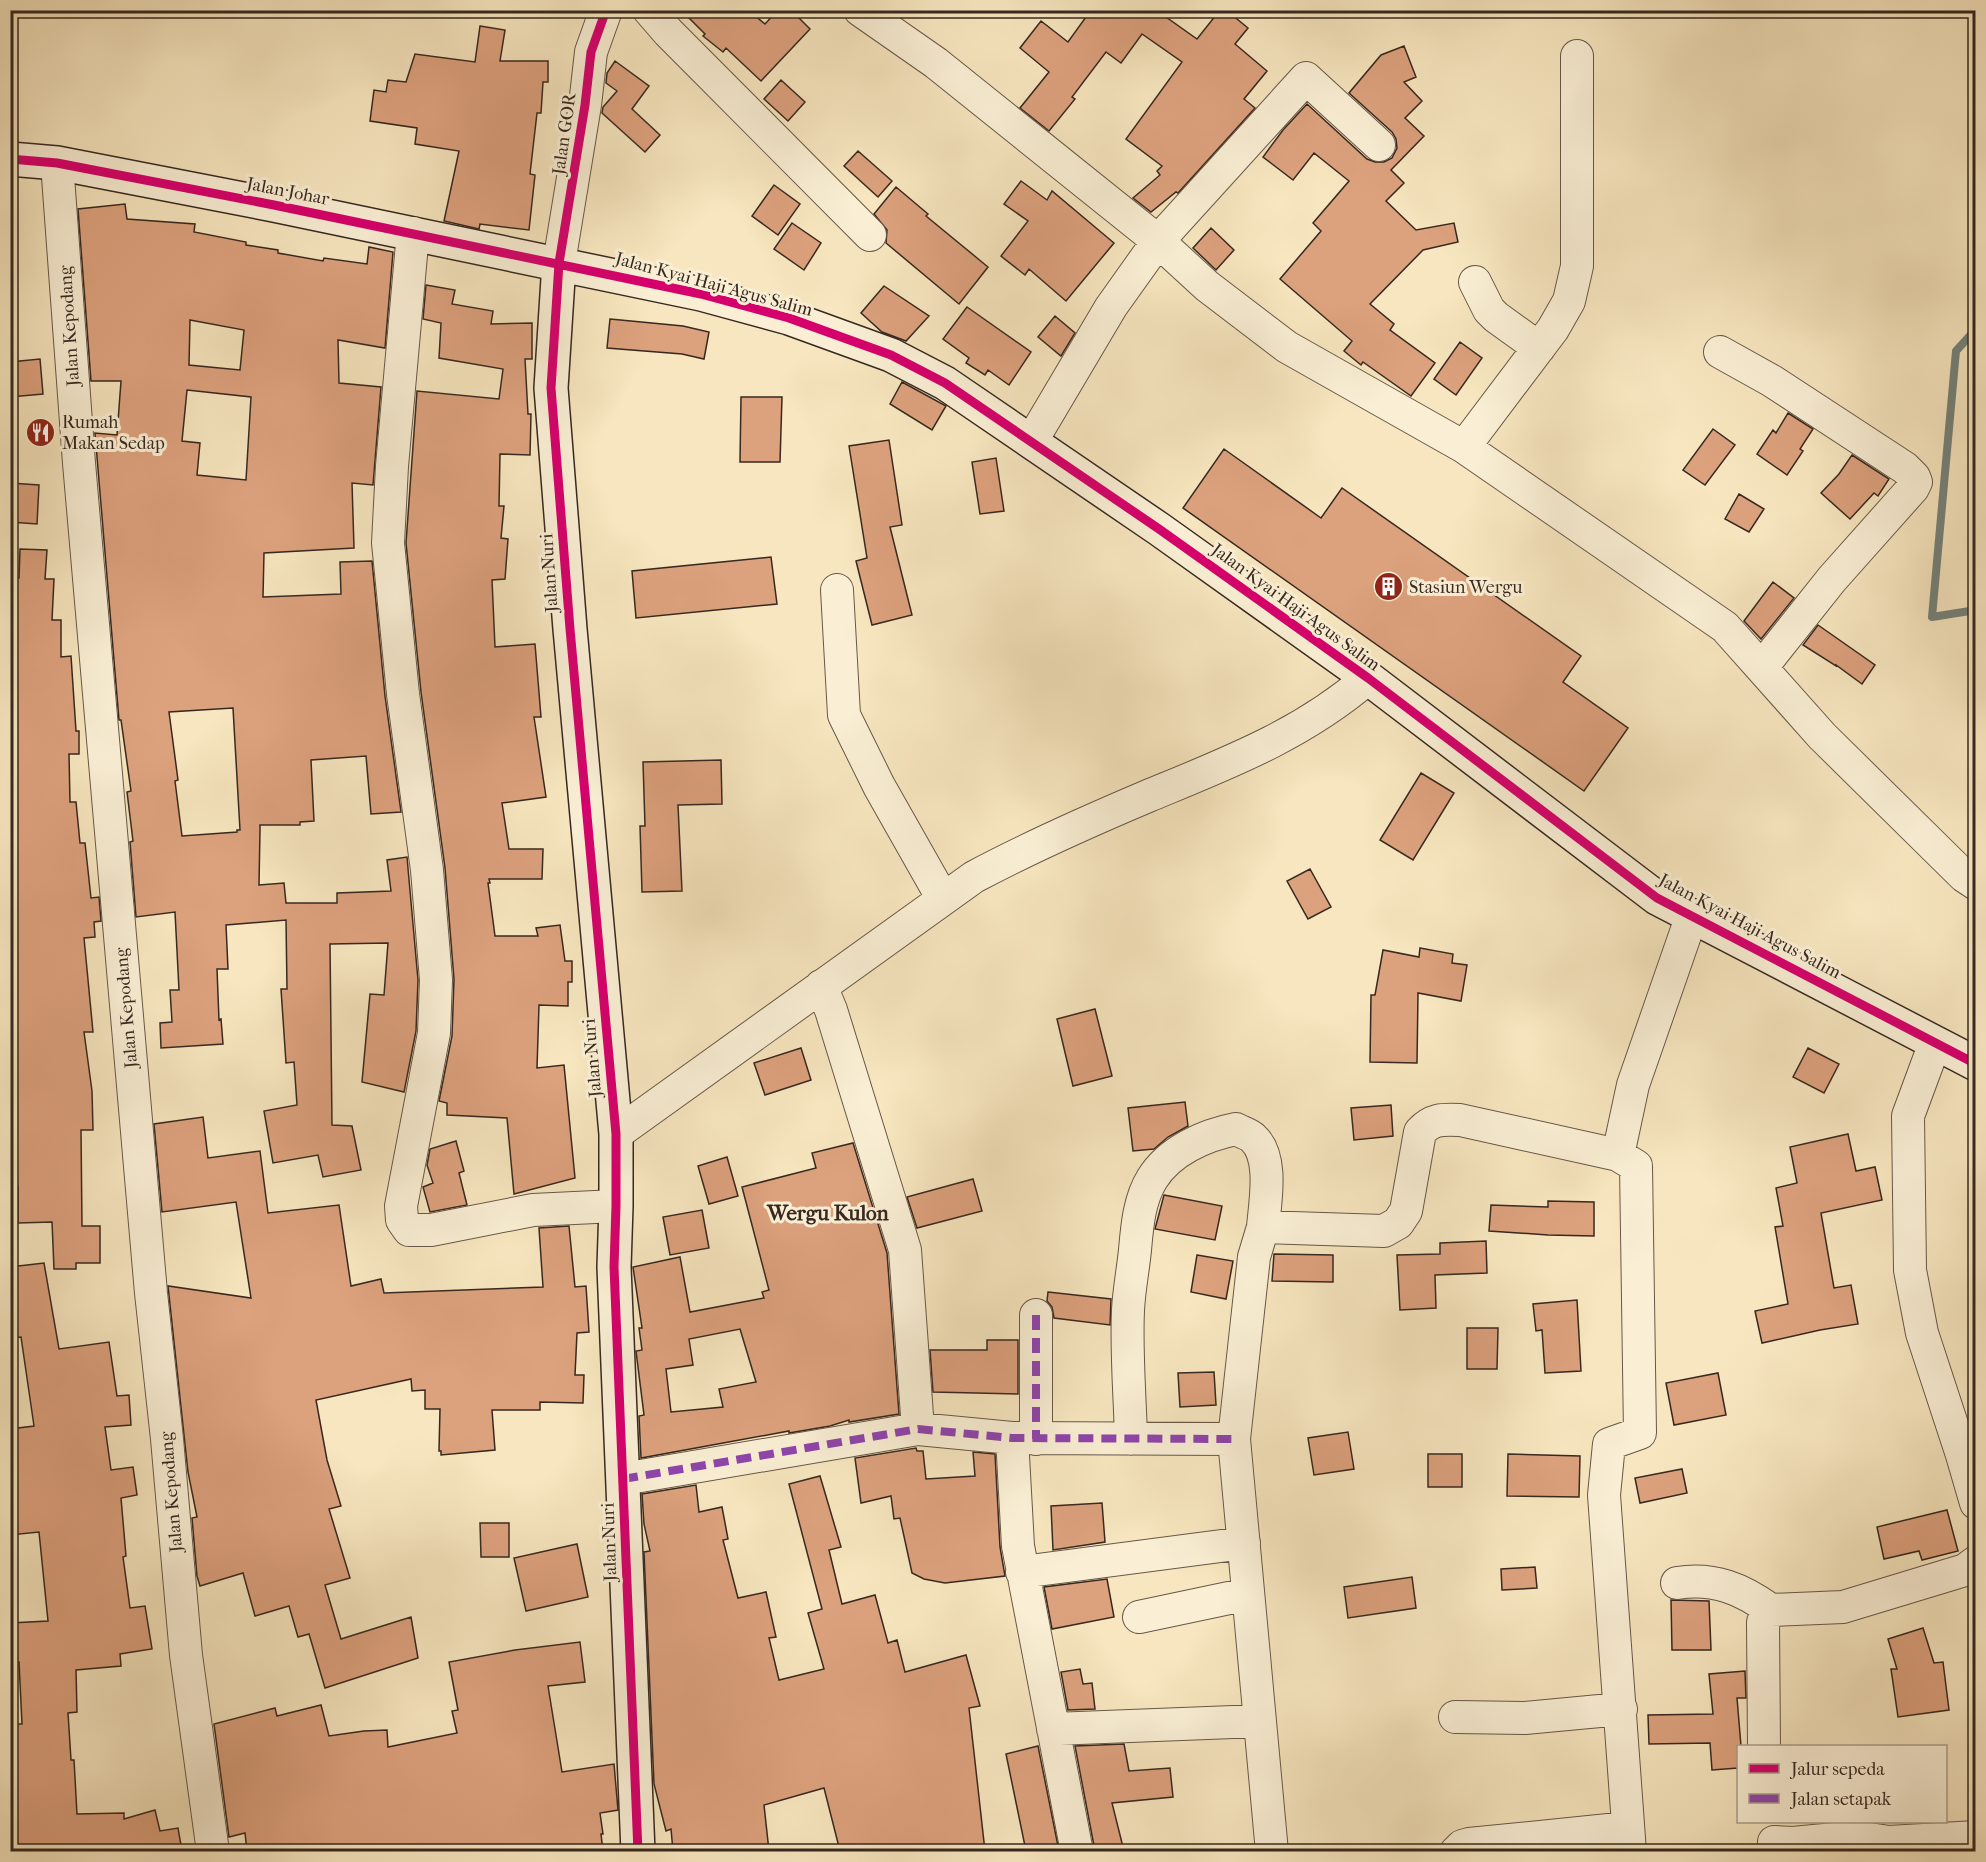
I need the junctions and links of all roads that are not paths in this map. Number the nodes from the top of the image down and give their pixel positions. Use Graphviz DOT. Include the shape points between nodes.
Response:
graph roads {
  1 [pos="606,10"];
  2 [pos="649,10"];
  3 [pos="860,10"];
  4 [pos="1577,56"];
  5 [pos="1379,145"];
  6 [pos="10,159"];
  7 [pos="57,162"];
  8 [pos="413,233"];
  9 [pos="870,235"];
  10 [pos="1158,241"];
  11 [pos="559,263"];
  12 [pos="1475,282"];
  13 [pos="1539,348"];
  14 [pos="1720,352"];
  15 [pos="1031,442"];
  16 [pos="1464,447"];
  17 [pos="837,590"];
  18 [pos="1762,667"];
  19 [pos="1368,678"];
  20 [pos="1976,884"];
  21 [pos="944,899"];
  22 [pos="1692,915"];
  23 [pos="821,986"];
  24 [pos="1935,1043"];
  25 [pos="1976,1064"];
  26 [pos="616,1134"];
  27 [pos="1618,1155"];
  28 [pos="616,1206"];
  29 [pos="1263,1227"];
  30 [pos="1036,1315"];
  31 [pos="918,1429"];
  32 [pos="1024,1438"];
  33 [pos="1131,1439"];
  34 [pos="1234,1439"];
  35 [pos="623,1479"];
  36 [pos="1976,1503"];
  37 [pos="1244,1543"];
  38 [pos="1976,1562"];
  39 [pos="1022,1572"];
  40 [pos="1677,1583"];
  41 [pos="1248,1594"];
  42 [pos="1771,1610"];
  43 [pos="1139,1617"];
  44 [pos="1621,1709"];
  45 [pos="1455,1717"];
  46 [pos="1260,1721"];
  47 [pos="1053,1729"];
  48 [pos="1764,1745"];
  49 [pos="1976,1837"];
  50 [pos="1773,1838"];
  51 [pos="1629,1840"];
  52 [pos="213,1851"];
  53 [pos="638,1851"];
  54 [pos="1077,1851"];
  55 [pos="1272,1851"];
  56 [pos="1456,1851"];
  1 -- 11 [label="street, Jalan GOR" via="591,52"];
  2 -- 9 [label="street"];
  3 -- 10 [label="street" via="936,63"];
  4 -- 13 [label="street" via="1577,266 1569,301"];
  5 -- 10 [label="street" via="1306,78"];
  6 -- 7 [label="street, Jalan Johar"];
  7 -- 8 [label="street, Jalan Johar"];
  7 -- 52 [label="street, Jalan Kepodang" via="80,475 150,1278 186,1655"];
  8 -- 11 [label="street, Jalan Johar"];
  8 -- 28 [label="street" via="388,543 427,870 436,980 434,1033 401,1206 402,1220 409,1230 431,1230 533,1210"];
  10 -- 15 [label="street" via="1112,307"];
  10 -- 16 [label="street" via="1207,286 1287,347"];
  11 -- 15 [label="street, Jalan Kyai Haji Agus Salim" via="789,318 891,355 945,383"];
  11 -- 26 [label="street, Jalan Nuri" via="551,388"];
  12 -- 13 [label="street" via="1489,310"];
  13 -- 16 [label="street"];
  14 -- 18 [label="street" via="1772,381 1905,468 1916,482"];
  15 -- 19 [label="street, Jalan Kyai Haji Agus Salim"];
  16 -- 18 [label="street" via="1725,627"];
  17 -- 21 [label="street" via="844,715 879,786"];
  18 -- 20 [label="street" via="1822,736"];
  19 -- 21 [label="street" via="1324,712 1256,751 1008,859"];
  19 -- 22 [label="street, Jalan Kyai Haji Agus Salim" via="1657,897"];
  21 -- 23 [label="street"];
  22 -- 24 [label="street, Jalan Kyai Haji Agus Salim"];
  22 -- 27 [label="street" via="1634,1085"];
  23 -- 26 [label="street"];
  23 -- 31 [label="street" via="905,1250"];
  24 -- 25 [label="street, Jalan Kyai Haji Agus Salim"];
  24 -- 36 [label="street" via="1908,1116 1910,1270 1922,1333"];
  26 -- 28 [label="street, Jalan Nuri"];
  27 -- 29 [label="street" via="1460,1120 1439,1119 1419,1132 1406,1211 1398,1223 1384,1231"];
  27 -- 44 [label="street" via="1636,1166 1640,1433 1609,1444 1604,1495"];
  28 -- 35 [label="street, Jalan Nuri" via="614,1267"];
  29 -- 33 [label="street" via="1266,1165 1253,1138 1236,1129 1183,1149 1151,1180 1138,1221 1128,1310"];
  29 -- 34 [label="street" via="1254,1257"];
  30 -- 32 [label="street"];
  31 -- 32 [label="street"];
  31 -- 35 [label="street"];
  32 -- 33 [label="street"];
  32 -- 39 [label="street" via="1016,1526"];
  33 -- 34 [label="street"];
  34 -- 37 [label="street"];
  35 -- 53 [label="street, Jalan Nuri"];
  37 -- 39 [label="street"];
  37 -- 41 [label="street"];
  38 -- 42 [label="street" via="1965,1570 1842,1607"];
  39 -- 47 [label="street"];
  40 -- 42 [label="street" via="1726,1586 1743,1591"];
  41 -- 43 [label="street"];
  41 -- 46 [label="street"];
  42 -- 48 [label="street" via="1763,1622"];
  44 -- 45 [label="street" via="1525,1718"];
  44 -- 51 [label="street"];
  46 -- 47 [label="street"];
  46 -- 55 [label="street"];
  47 -- 54 [label="street"];
  49 -- 50 [label="street" via="1889,1842 1856,1837 1793,1843"];
  51 -- 56 [label="street" via="1469,1844"];
}
